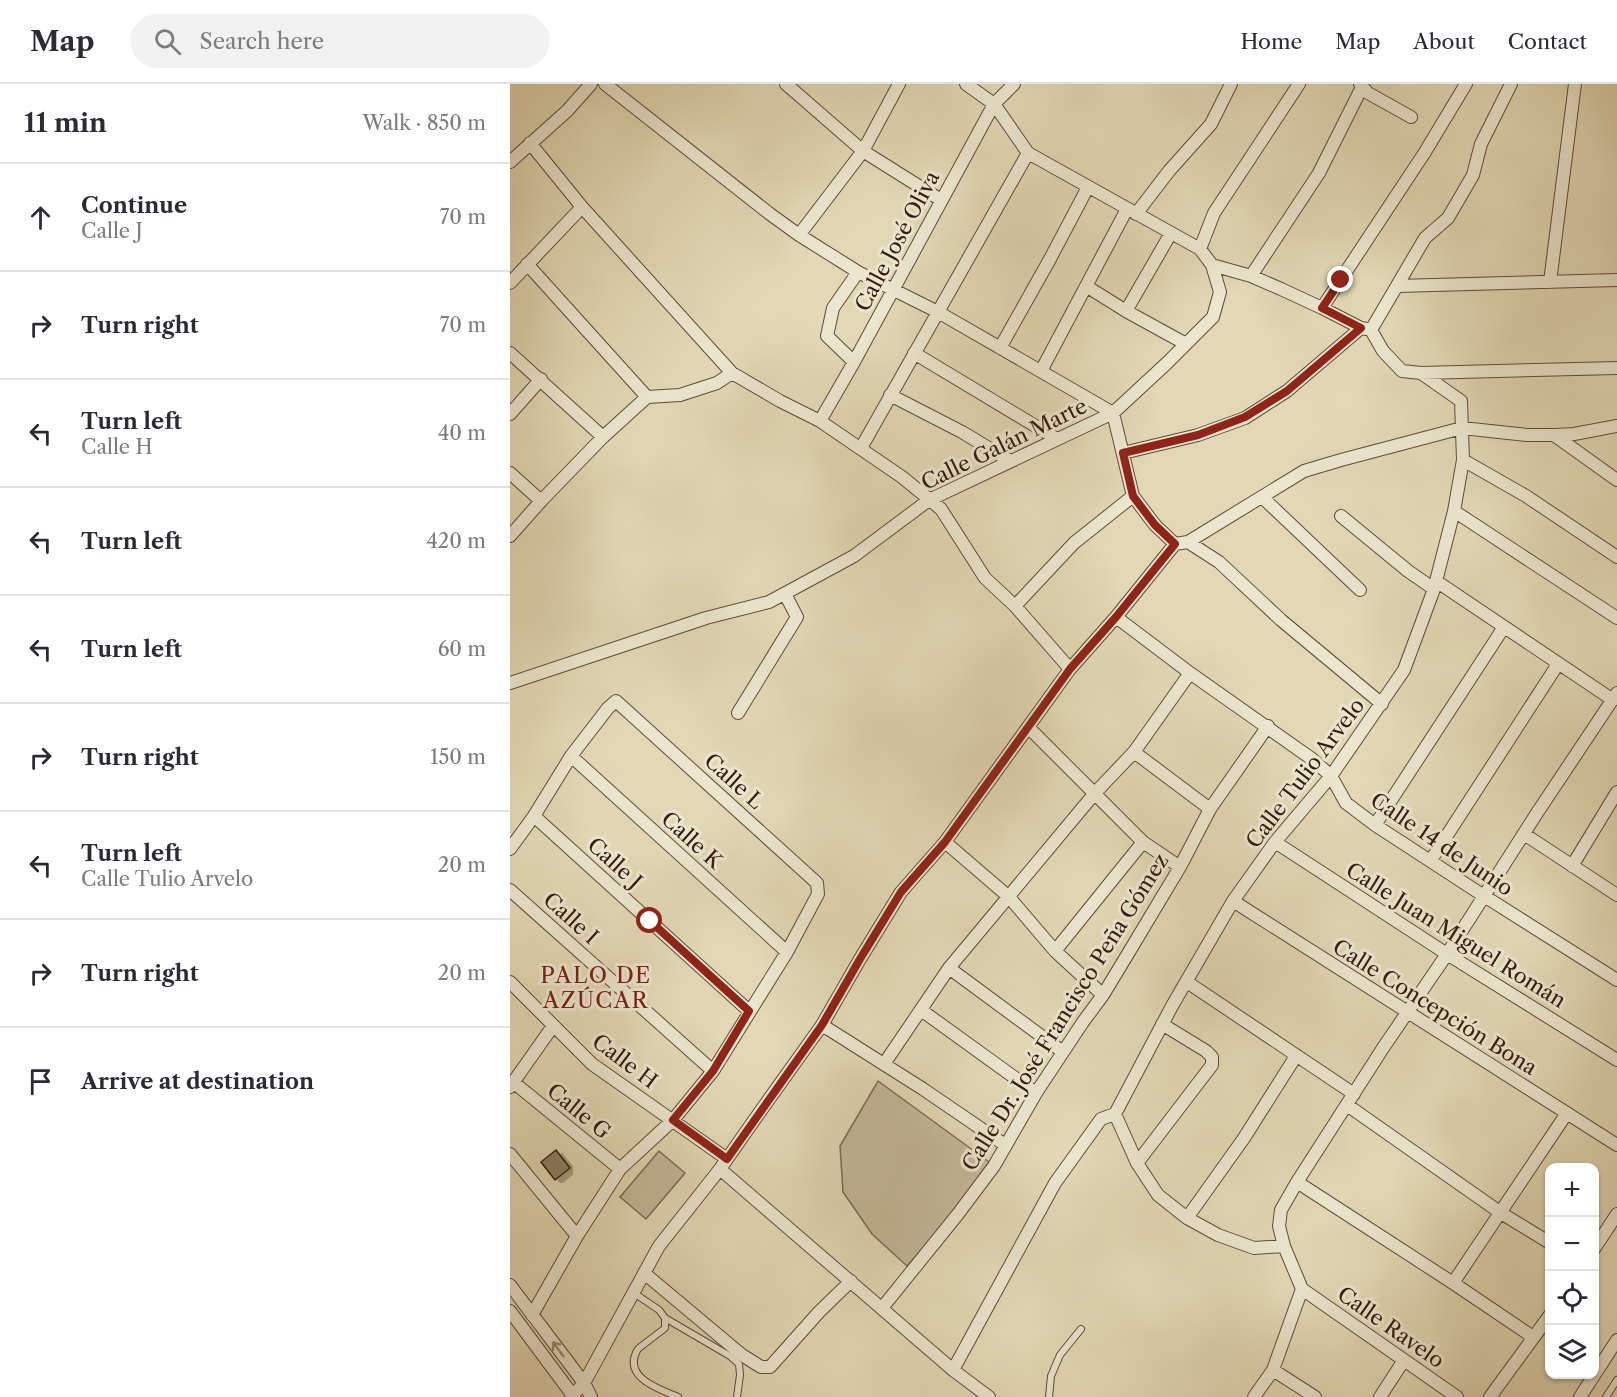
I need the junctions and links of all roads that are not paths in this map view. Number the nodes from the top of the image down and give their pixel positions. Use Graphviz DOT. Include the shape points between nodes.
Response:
graph roads {
  1 [pos="591,84"];
  2 [pos="604,84"];
  3 [pos="786,84"];
  4 [pos="899,84"];
  5 [pos="966,84"];
  6 [pos="1014,84"];
  7 [pos="1232,84"];
  8 [pos="1299,84"];
  9 [pos="1466,84"];
  10 [pos="1511,84"];
  11 [pos="1575,84"];
  12 [pos="1361,85"];
  13 [pos="994,104"];
  14 [pos="1411,117"];
  15 [pos="530,143"];
  16 [pos="863,151"];
  17 [pos="1028,153"];
  18 [pos="510,162"];
  19 [pos="1088,187"];
  20 [pos="941,200"];
  21 [pos="582,207"];
  22 [pos="1132,212"];
  23 [pos="1171,233"];
  24 [pos="799,235"];
  25 [pos="1200,249"];
  26 [pos="527,264"];
  27 [pos="1212,265"];
  28 [pos="858,272"];
  29 [pos="1251,276"];
  30 [pos="1617,280"];
  31 [pos="1550,282"];
  32 [pos="510,283"];
  33 [pos="1086,286"];
  34 [pos="1397,286"];
  35 [pos="892,289"];
  36 [pos="1322,308"];
  37 [pos="1126,311"];
  38 [pos="938,312"];
  39 [pos="1366,329"];
  40 [pos="1186,344"];
  41 [pos="1000,348"];
  42 [pos="510,353"];
  43 [pos="915,353"];
  44 [pos="854,362"];
  45 [pos="1617,368"];
  46 [pos="1041,371"];
  47 [pos="732,373"];
  48 [pos="1421,373"];
  49 [pos="541,380"];
  50 [pos="891,395"];
  51 [pos="647,397"];
  52 [pos="1113,413"];
  53 [pos="510,414"];
  54 [pos="820,421"];
  55 [pos="1617,426"];
  56 [pos="1462,428"];
  57 [pos="1554,435"];
  58 [pos="603,437"];
  59 [pos="1058,439"];
  60 [pos="861,448"];
  61 [pos="1123,453"];
  62 [pos="1463,460"];
  63 [pos="1010,461"];
  64 [pos="510,473"];
  65 [pos="1617,480"];
  66 [pos="1133,496"];
  67 [pos="1262,497"];
  68 [pos="930,500"];
  69 [pos="541,501"];
  70 [pos="1454,511"];
  71 [pos="1341,516"];
  72 [pos="510,536"];
  73 [pos="1188,542"];
  74 [pos="1175,544"];
  75 [pos="1617,557"];
  76 [pos="1435,585"];
  77 [pos="1360,590"];
  78 [pos="785,594"];
  79 [pos="1015,606"];
  80 [pos="1116,617"];
  81 [pos="1617,618"];
  82 [pos="1504,627"];
  83 [pos="1558,664"];
  84 [pos="1070,669"];
  85 [pos="1190,673"];
  86 [pos="510,683"];
  87 [pos="1615,696"];
  88 [pos="1382,704"];
  89 [pos="738,713"];
  90 [pos="1268,726"];
  91 [pos="1028,727"];
  92 [pos="1134,752"];
  93 [pos="571,756"];
  94 [pos="1332,776"];
  95 [pos="1617,792"];
  96 [pos="1095,793"];
  97 [pos="1210,808"];
  98 [pos="534,816"];
  99 [pos="1375,825"];
  100 [pos="1524,834"];
  101 [pos="945,842"];
  102 [pos="1143,842"];
  103 [pos="1275,842"];
  104 [pos="510,849"];
  105 [pos="1431,860"];
  106 [pos="1572,866"];
  107 [pos="1180,867"];
  108 [pos="510,890"];
  109 [pos="1484,896"];
  110 [pos="1617,896"];
  111 [pos="1009,897"];
  112 [pos="1233,902"];
  113 [pos="1055,951"];
  114 [pos="787,952"];
  115 [pos="1447,954"];
  116 [pos="949,968"];
  117 [pos="1617,980"];
  118 [pos="510,982"];
  119 [pos="1187,982"];
  120 [pos="1103,995"];
  121 [pos="921,1010"];
  122 [pos="749,1011"];
  123 [pos="1408,1012"];
  124 [pos="1162,1024"];
  125 [pos="822,1025"];
  126 [pos="553,1026"];
  127 [pos="1063,1052"];
  128 [pos="1296,1056"];
  129 [pos="1617,1060"];
  130 [pos="884,1064"];
  131 [pos="713,1071"];
  132 [pos="512,1085"];
  133 [pos="1036,1093"];
  134 [pos="1351,1100"];
  135 [pos="1567,1113"];
  136 [pos="1115,1114"];
  137 [pos="673,1120"];
  138 [pos="1005,1145"];
  139 [pos="1617,1145"];
  140 [pos="510,1154"];
  141 [pos="1137,1163"];
  142 [pos="724,1164"];
  143 [pos="620,1169"];
  144 [pos="1297,1182"];
  145 [pos="1501,1213"];
  146 [pos="1617,1214"];
  147 [pos="1187,1218"];
  148 [pos="577,1236"];
  149 [pos="1545,1240"];
  150 [pos="1599,1241"];
  151 [pos="1284,1246"];
  152 [pos="644,1273"];
  153 [pos="851,1281"];
  154 [pos="1453,1283"];
  155 [pos="510,1285"];
  156 [pos="1302,1289"];
  157 [pos="633,1292"];
  158 [pos="882,1308"];
  159 [pos="510,1311"];
  160 [pos="532,1315"];
  161 [pos="665,1318"];
  162 [pos="1545,1321"];
  163 [pos="1080,1329"];
  164 [pos="1533,1337"];
  165 [pos="1617,1340"];
  166 [pos="1404,1360"];
  167 [pos="953,1370"];
  168 [pos="1273,1370"];
  169 [pos="1617,1380"];
  170 [pos="584,1383"];
  171 [pos="574,1396"];
  172 [pos="591,1397"];
  173 [pos="678,1397"];
  174 [pos="737,1397"];
  175 [pos="989,1397"];
  176 [pos="1049,1397"];
  177 [pos="1254,1397"];
  178 [pos="1315,1397"];
  179 [pos="1380,1397"];
  180 [pos="1457,1397"];
  181 [pos="1491,1397"];
  182 [pos="1580,1397"];
  183 [pos="1606,1397"];
  1 -- 15 [label="street"];
  2 -- 24 [label="street"];
  3 -- 16 [label="street"];
  4 -- 16 [label="street"];
  5 -- 13 [label="street"];
  6 -- 13 [label="street, Calle José Oliva"];
  7 -- 22 [label="street" via="1211,124"];
  8 -- 25 [label="street" via="1214,213"];
  9 -- 36 [label="street"];
  10 -- 34 [label="street" via="1481,144 1473,175 1448,218 1425,238"];
  11 -- 31 [label="street"];
  12 -- 14 [label="street"];
  12 -- 29 [label="street" via="1319,173"];
  13 -- 17 [label="street"];
  13 -- 20 [label="street, Calle José Oliva"];
  15 -- 18 [label="street"];
  15 -- 21 [label="street"];
  16 -- 20 [label="street"];
  16 -- 24 [label="street"];
  17 -- 19 [label="street"];
  17 -- 38 [label="street"];
  19 -- 22 [label="street"];
  19 -- 41 [label="street"];
  20 -- 35 [label="street, Calle José Oliva"];
  21 -- 26 [label="street"];
  21 -- 47 [label="street"];
  22 -- 23 [label="street"];
  22 -- 33 [label="street"];
  23 -- 25 [label="street"];
  23 -- 37 [label="street"];
  24 -- 28 [label="street"];
  25 -- 27 [label="street, Calle Galán Marte"];
  26 -- 32 [label="street"];
  26 -- 51 [label="street"];
  27 -- 29 [label="street"];
  27 -- 40 [label="street, Calle Galán Marte" via="1220,292 1213,317"];
  28 -- 35 [label="street"];
  28 -- 44 [label="street" via="833,308 827,336"];
  29 -- 36 [label="street"];
  30 -- 31 [label="street"];
  31 -- 34 [label="street"];
  33 -- 37 [label="street"];
  33 -- 46 [label="street"];
  34 -- 39 [label="street"];
  35 -- 38 [label="street"];
  35 -- 44 [label="street, Calle José Oliva"];
  36 -- 39 [label="street"];
  37 -- 40 [label="street"];
  38 -- 41 [label="street"];
  38 -- 43 [label="street"];
  39 -- 48 [label="street, Calle Tulio Arvelo" via="1402,371"];
  39 -- 61 [label="street" via="1287,391 1245,417 1198,435"];
  40 -- 52 [label="street, Calle Galán Marte"];
  41 -- 46 [label="street"];
  42 -- 49 [label="street"];
  43 -- 50 [label="street"];
  43 -- 59 [label="street"];
  44 -- 54 [label="street, Calle José Oliva"];
  45 -- 48 [label="street"];
  46 -- 52 [label="street"];
  47 -- 51 [label="street" via="717,383 680,395"];
  47 -- 54 [label="street"];
  48 -- 56 [label="street, Calle Tulio Arvelo" via="1461,401"];
  49 -- 53 [label="street"];
  49 -- 58 [label="street"];
  50 -- 60 [label="street"];
  50 -- 63 [label="street"];
  51 -- 58 [label="street"];
  52 -- 59 [label="street, Calle Galán Marte"];
  52 -- 61 [label="street"];
  54 -- 60 [label="street"];
  55 -- 57 [label="street"];
  56 -- 57 [label="street"];
  56 -- 62 [label="street, Calle Tulio Arvelo"];
  56 -- 67 [label="street" via="1304,471"];
  57 -- 65 [label="street"];
  58 -- 69 [label="street"];
  59 -- 63 [label="street, Calle Galán Marte"];
  60 -- 68 [label="street"];
  61 -- 66 [label="street"];
  62 -- 70 [label="street, Calle Tulio Arvelo"];
  62 -- 75 [label="street" via="1526,496"];
  63 -- 68 [label="street, Calle Galán Marte"];
  64 -- 69 [label="street"];
  66 -- 74 [label="street"];
  66 -- 79 [label="street" via="1074,543"];
  67 -- 73 [label="street"];
  67 -- 77 [label="street"];
  68 -- 78 [label="street, Calle Galán Marte" via="854,556"];
  68 -- 79 [label="street" via="941,509 986,578"];
  69 -- 72 [label="street"];
  70 -- 76 [label="street, Calle Tulio Arvelo"];
  70 -- 81 [label="street"];
  71 -- 76 [label="street" via="1408,571"];
  73 -- 74 [label="street"];
  73 -- 88 [label="street" via="1219,562 1281,621"];
  74 -- 80 [label="street"];
  76 -- 82 [label="street"];
  76 -- 88 [label="street, Calle Tulio Arvelo" via="1404,670"];
  78 -- 86 [label="street, Calle Galán Marte"];
  78 -- 89 [label="street" via="797,617"];
  79 -- 84 [label="street"];
  80 -- 84 [label="street"];
  80 -- 85 [label="street, Calle 14 de Junio"];
  82 -- 83 [label="street"];
  82 -- 99 [label="street"];
  83 -- 87 [label="street"];
  83 -- 105 [label="street"];
  84 -- 91 [label="street"];
  85 -- 90 [label="street, Calle 14 de Junio"];
  85 -- 92 [label="street"];
  87 -- 100 [label="street"];
  88 -- 94 [label="street, Calle Tulio Arvelo"];
  90 -- 94 [label="street, Calle 14 de Junio"];
  90 -- 97 [label="street, Calle Dr. José Francisco Peña Gómez"];
  91 -- 96 [label="street"];
  91 -- 101 [label="street"];
  92 -- 96 [label="street"];
  92 -- 97 [label="street"];
  93 -- 98 [label="street"];
  93 -- 114 [label="street, Calle K"];
  93 -- 114 [label="street, Calle L" via="616,701 817,883 818,894"];
  94 -- 99 [label="street, Calle 14 de Junio" via="1346,803"];
  94 -- 103 [label="street, Calle Tulio Arvelo"];
  95 -- 106 [label="street"];
  96 -- 102 [label="street"];
  96 -- 111 [label="street"];
  97 -- 107 [label="street, Calle Dr. José Francisco Peña Gómez"];
  98 -- 104 [label="street"];
  98 -- 122 [label="street, Calle J"];
  99 -- 105 [label="street, Calle 14 de Junio"];
  100 -- 106 [label="street"];
  100 -- 109 [label="street"];
  101 -- 111 [label="street"];
  101 -- 125 [label="street" via="901,892"];
  102 -- 107 [label="street"];
  102 -- 113 [label="street"];
  103 -- 112 [label="street, Calle Tulio Arvelo"];
  103 -- 115 [label="street, Calle Juan Miguel Román"];
  105 -- 109 [label="street, Calle 14 de Junio"];
  106 -- 110 [label="street"];
  107 -- 120 [label="street, Calle Dr. José Francisco Peña Gómez"];
  108 -- 131 [label="street, Calle I"];
  109 -- 115 [label="street"];
  109 -- 117 [label="street, Calle 14 de Junio"];
  111 -- 113 [label="street"];
  111 -- 116 [label="street"];
  112 -- 119 [label="street, Calle Tulio Arvelo"];
  112 -- 123 [label="street, Calle Concepción Bona"];
  113 -- 120 [label="street"];
  114 -- 122 [label="street"];
  115 -- 123 [label="street"];
  115 -- 129 [label="street, Calle Juan Miguel Román"];
  116 -- 121 [label="street"];
  116 -- 127 [label="street"];
  118 -- 126 [label="street, Calle H"];
  119 -- 124 [label="street, Calle Tulio Arvelo"];
  119 -- 128 [label="street"];
  120 -- 127 [label="street, Calle Dr. José Francisco Peña Gómez"];
  121 -- 130 [label="street"];
  121 -- 133 [label="street"];
  122 -- 131 [label="street"];
  123 -- 134 [label="street"];
  123 -- 135 [label="street, Calle Concepción Bona"];
  124 -- 136 [label="street, Calle Tulio Arvelo"];
  124 -- 141 [label="street" via="1206,1051 1212,1057 1212,1065"];
  125 -- 130 [label="street"];
  125 -- 142 [label="street"];
  126 -- 132 [label="street"];
  126 -- 137 [label="street, Calle H" via="592,1064"];
  127 -- 133 [label="street, Calle Dr. José Francisco Peña Gómez"];
  128 -- 134 [label="street"];
  128 -- 147 [label="street"];
  130 -- 138 [label="street"];
  131 -- 137 [label="street"];
  132 -- 143 [label="street, Calle G"];
  133 -- 138 [label="street, Calle Dr. José Francisco Peña Gómez"];
  134 -- 144 [label="street"];
  134 -- 145 [label="street"];
  135 -- 139 [label="street, Calle Concepción Bona"];
  135 -- 145 [label="street"];
  136 -- 141 [label="street"];
  136 -- 167 [label="street" via="1101,1119 1055,1183"];
  137 -- 142 [label="street, Calle H"];
  137 -- 143 [label="street"];
  138 -- 158 [label="street, Calle Dr. José Francisco Peña Gómez" via="988,1174"];
  140 -- 148 [label="street"];
  141 -- 147 [label="street" via="1158,1195"];
  142 -- 152 [label="street" via="659,1246"];
  142 -- 153 [label="street, Calle H"];
  143 -- 148 [label="street"];
  144 -- 151 [label="street" via="1281,1210 1279,1226"];
  144 -- 154 [label="street"];
  145 -- 149 [label="street"];
  145 -- 154 [label="street"];
  146 -- 150 [label="street"];
  147 -- 151 [label="street" via="1254,1248"];
  148 -- 160 [label="street"];
  151 -- 156 [label="street"];
  152 -- 153 [label="street" via="742,1356 762,1367 770,1367"];
  152 -- 157 [label="street"];
  153 -- 158 [label="street, Calle H"];
  154 -- 164 [label="street"];
  155 -- 160 [label="street"];
  156 -- 166 [label="street, Calle Ravelo"];
  156 -- 168 [label="street"];
  157 -- 161 [label="lane"];
  157 -- 170 [label="street"];
  158 -- 167 [label="street, Calle H"];
  159 -- 171 [label="street"];
  170 -- 160 [label="street, one-way"];
  161 -- 173 [label="lane" via="664,1328 639,1348 635,1370 656,1388"];
  161 -- 174 [label="lane" via="739,1364"];
  162 -- 164 [label="street"];
  163 -- 176 [label="lane" via="1060,1354 1051,1376"];
  164 -- 181 [label="street"];
  165 -- 182 [label="street"];
  166 -- 179 [label="street"];
  166 -- 180 [label="street, Calle Ravelo"];
  167 -- 175 [label="street, Calle H"];
  168 -- 177 [label="street"];
  168 -- 178 [label="street"];
  169 -- 183 [label="lane"];
  170 -- 171 [label="street"];
  170 -- 172 [label="street"];
}
